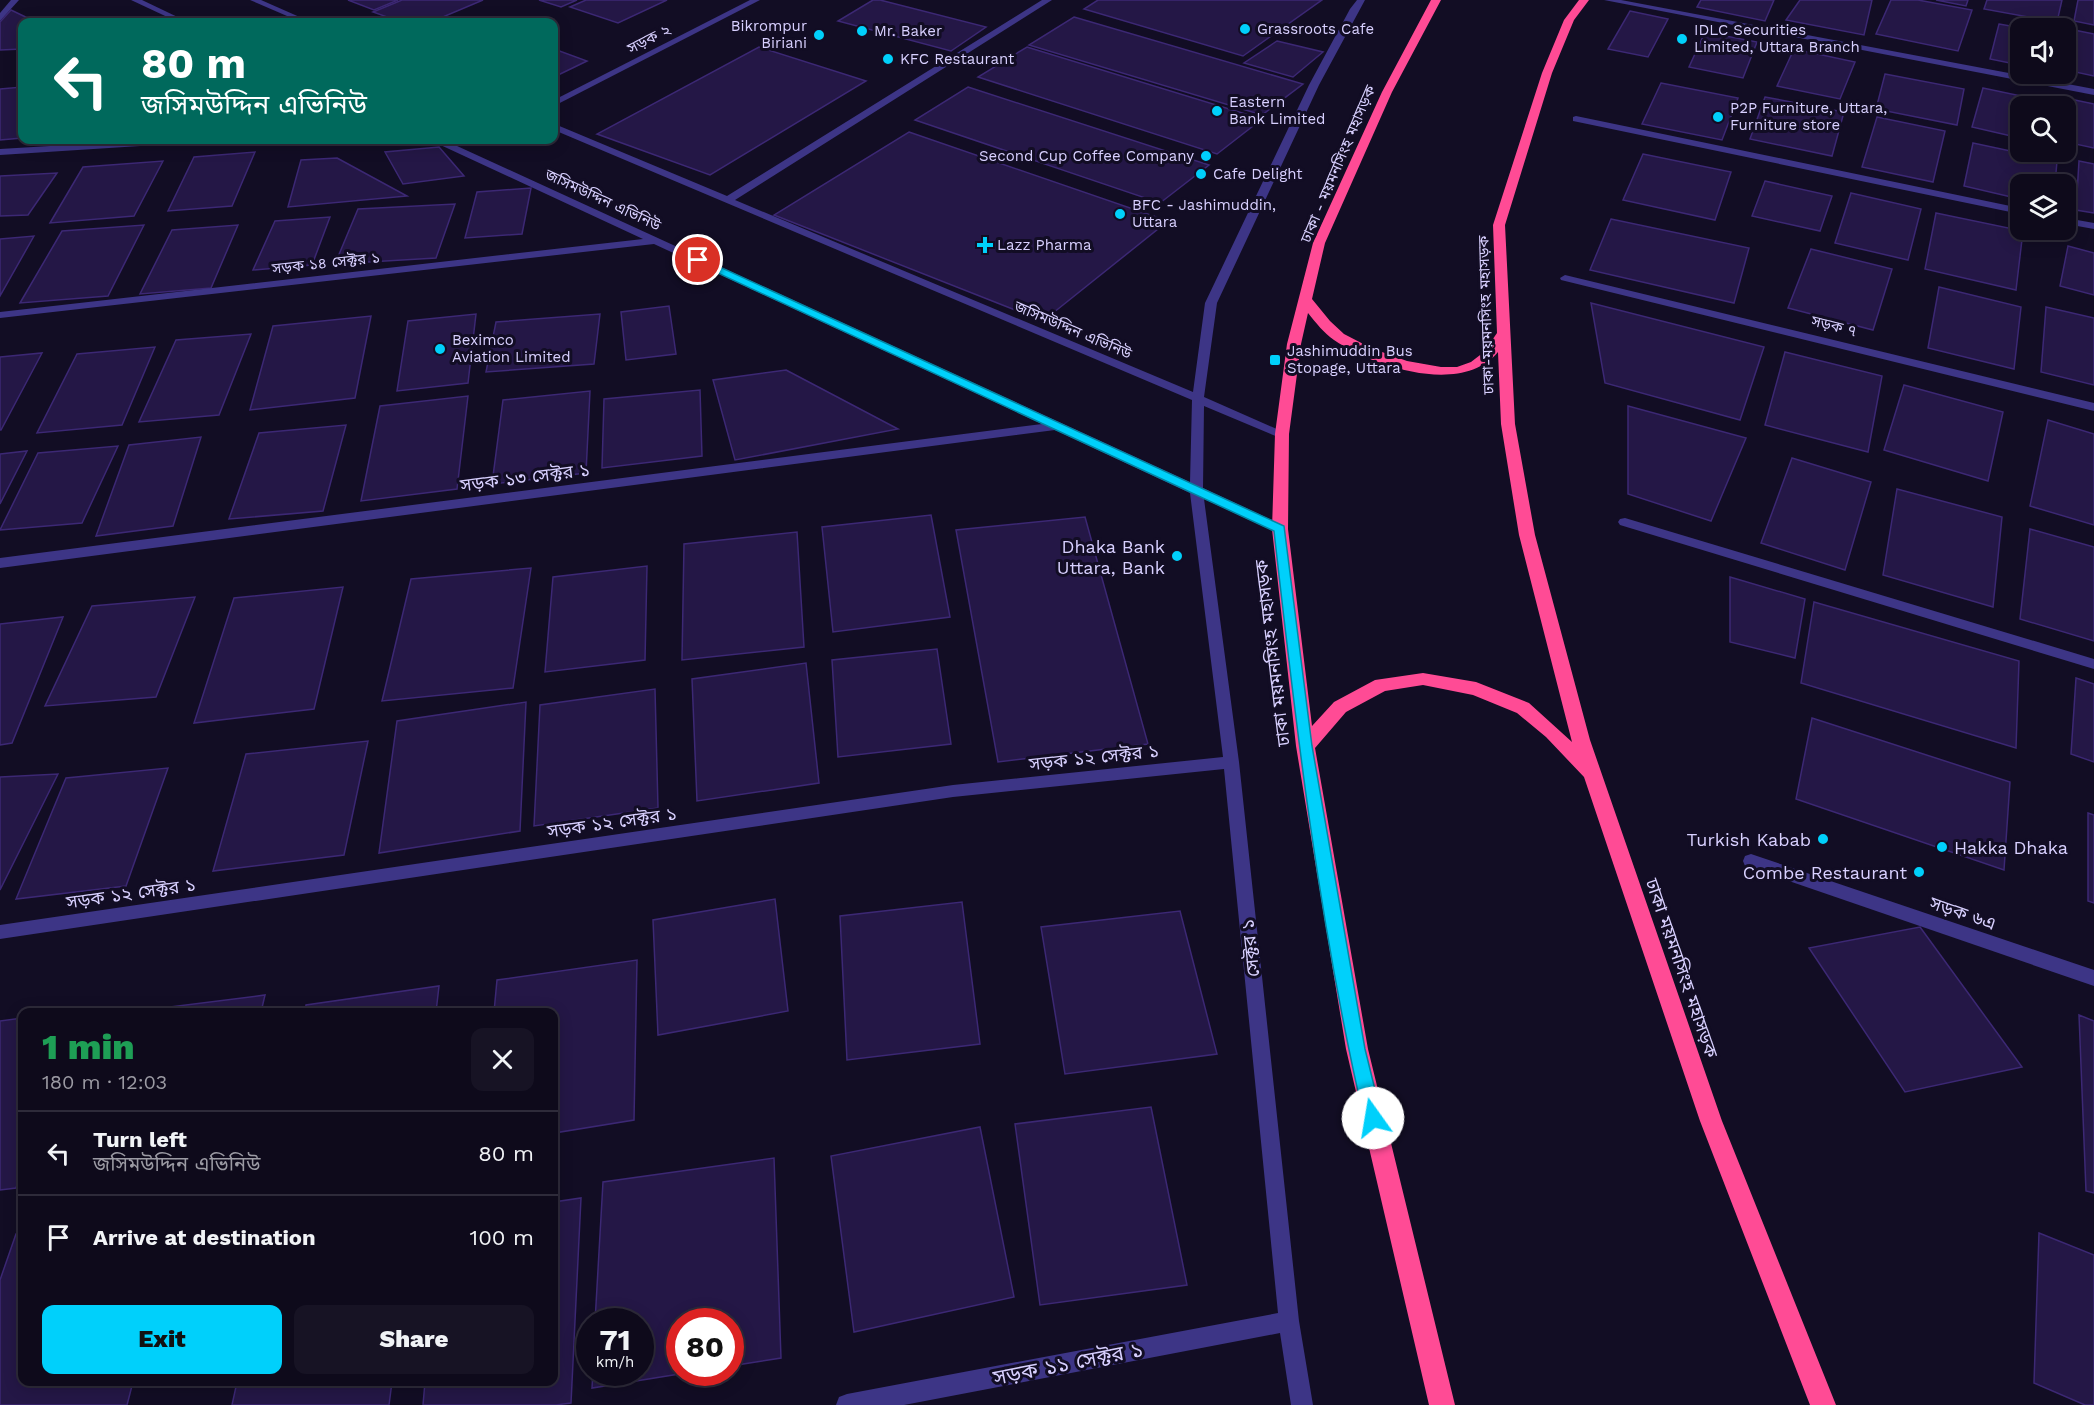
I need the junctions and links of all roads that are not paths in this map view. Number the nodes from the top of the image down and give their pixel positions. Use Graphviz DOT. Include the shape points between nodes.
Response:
graph roads {
  1 [pos="15,0"];
  2 [pos="135,0"];
  3 [pos="254,0"];
  4 [pos="756,0"];
  5 [pos="1048,0"];
  6 [pos="1361,0"];
  7 [pos="1436,0"];
  8 [pos="1584,0"];
  9 [pos="1608,0"];
  10 [pos="0,18"];
  11 [pos="175,18"];
  12 [pos="297,18"];
  13 [pos="2094,92"];
  14 [pos="558,101"];
  15 [pos="1576,119"];
  16 [pos="558,129"];
  17 [pos="125,144"];
  18 [pos="446,144"];
  19 [pos="0,152"];
  20 [pos="728,200"];
  21 [pos="2010,209"];
  22 [pos="2076,222"];
  23 [pos="2094,226"];
  24 [pos="656,241"];
  25 [pos="1565,278"];
  26 [pos="1305,299"];
  27 [pos="0,315"];
  28 [pos="1502,336"];
  29 [pos="1198,399"];
  30 [pos="2094,406"];
  31 [pos="1055,426"];
  32 [pos="1282,434"];
  33 [pos="1196,490"];
  34 [pos="1625,522"];
  35 [pos="1280,529"];
  36 [pos="1527,535"];
  37 [pos="0,563"];
  38 [pos="2094,664"];
  39 [pos="1305,746"];
  40 [pos="1231,762"];
  41 [pos="1593,777"];
  42 [pos="1751,861"];
  43 [pos="0,932"];
  44 [pos="2094,978"];
  45 [pos="1289,1321"];
  46 [pos="847,1405"];
  47 [pos="1302,1405"];
  48 [pos="1442,1405"];
  49 [pos="1823,1405"];
  1 -- 10 [label="street"];
  2 -- 11 [label="street"];
  3 -- 12 [label="street"];
  4 -- 14 [label="street, সড়ক ২"];
  5 -- 20 [label="street"];
  6 -- 29 [label="street, সেক্টর ১" via="1314,85 1211,303"];
  7 -- 26 [label="highway, ঢাকা - ময়মনসিংহ মহাসড়ক" via="1362,145 1319,243"];
  8 -- 28 [label="highway, ঢাকা-ময়মনসিংহ মহাসড়ক" via="1569,20 1547,73 1499,225"];
  9 -- 13 [label="street"];
  15 -- 21 [label="street"];
  16 -- 20 [label="street, জসিমউদ্দিন এভিনিউ"];
  17 -- 19 [label="street"];
  18 -- 24 [label="street, জসিমউদ্দিন এভিনিউ"];
  20 -- 29 [label="street, জসিমউদ্দিন এভিনিউ"];
  22 -- 23 [label="street"];
  24 -- 27 [label="street, সড়ক ১৪ সেক্টর ১"];
  24 -- 31 [label="street, জসিমউদ্দিন এভিনিউ"];
  25 -- 30 [label="street, সড়ক ৭"];
  26 -- 28 [label="highway" via="1339,337 1367,353 1435,371 1468,370 1486,359"];
  26 -- 32 [label="highway, ঢাকা - ময়মনসিংহ মহাসড়ক" via="1294,344"];
  28 -- 36 [label="highway, ঢাকা-ময়মনসিংহ মহাসড়ক" via="1508,423"];
  29 -- 32 [label="street, জসিমউদ্দিন এভিনিউ"];
  29 -- 33 [label="street, সেক্টর ১"];
  31 -- 33 [label="street, জসিমউদ্দিন এভিনিউ"];
  31 -- 37 [label="street, সড়ক ১৩ সেক্টর ১"];
  32 -- 35 [label="highway, ঢাকা - ময়মনসিংহ মহাসড়ক"];
  33 -- 35 [label="street, জসিমউদ্দিন এভিনিউ"];
  33 -- 40 [label="street, সেক্টর ১"];
  34 -- 38 [label="street"];
  35 -- 39 [label="highway, ঢাকা ময়মনসিংহ মহাসড়ক"];
  36 -- 41 [label="highway, ঢাকা ময়মনসিংহ মহাসড়ক"];
  39 -- 41 [label="highway" via="1340,707 1381,685 1423,679 1476,689 1523,708 1552,732"];
  39 -- 48 [label="highway, ঢাকা ময়মনসিংহ মহাসড়ক" via="1357,1049"];
  40 -- 43 [label="street, সড়ক ১২ সেক্টর ১" via="953,791"];
  40 -- 45 [label="street, সেক্টর ১"];
  41 -- 49 [label="highway, ঢাকা ময়মনসিংহ মহাসড়ক" via="1711,1121"];
  42 -- 44 [label="street, সড়ক ৬এ"];
  45 -- 46 [label="street, সড়ক ১১ সেক্টর ১"];
  45 -- 47 [label="street, সেক্টর ১"];
}
